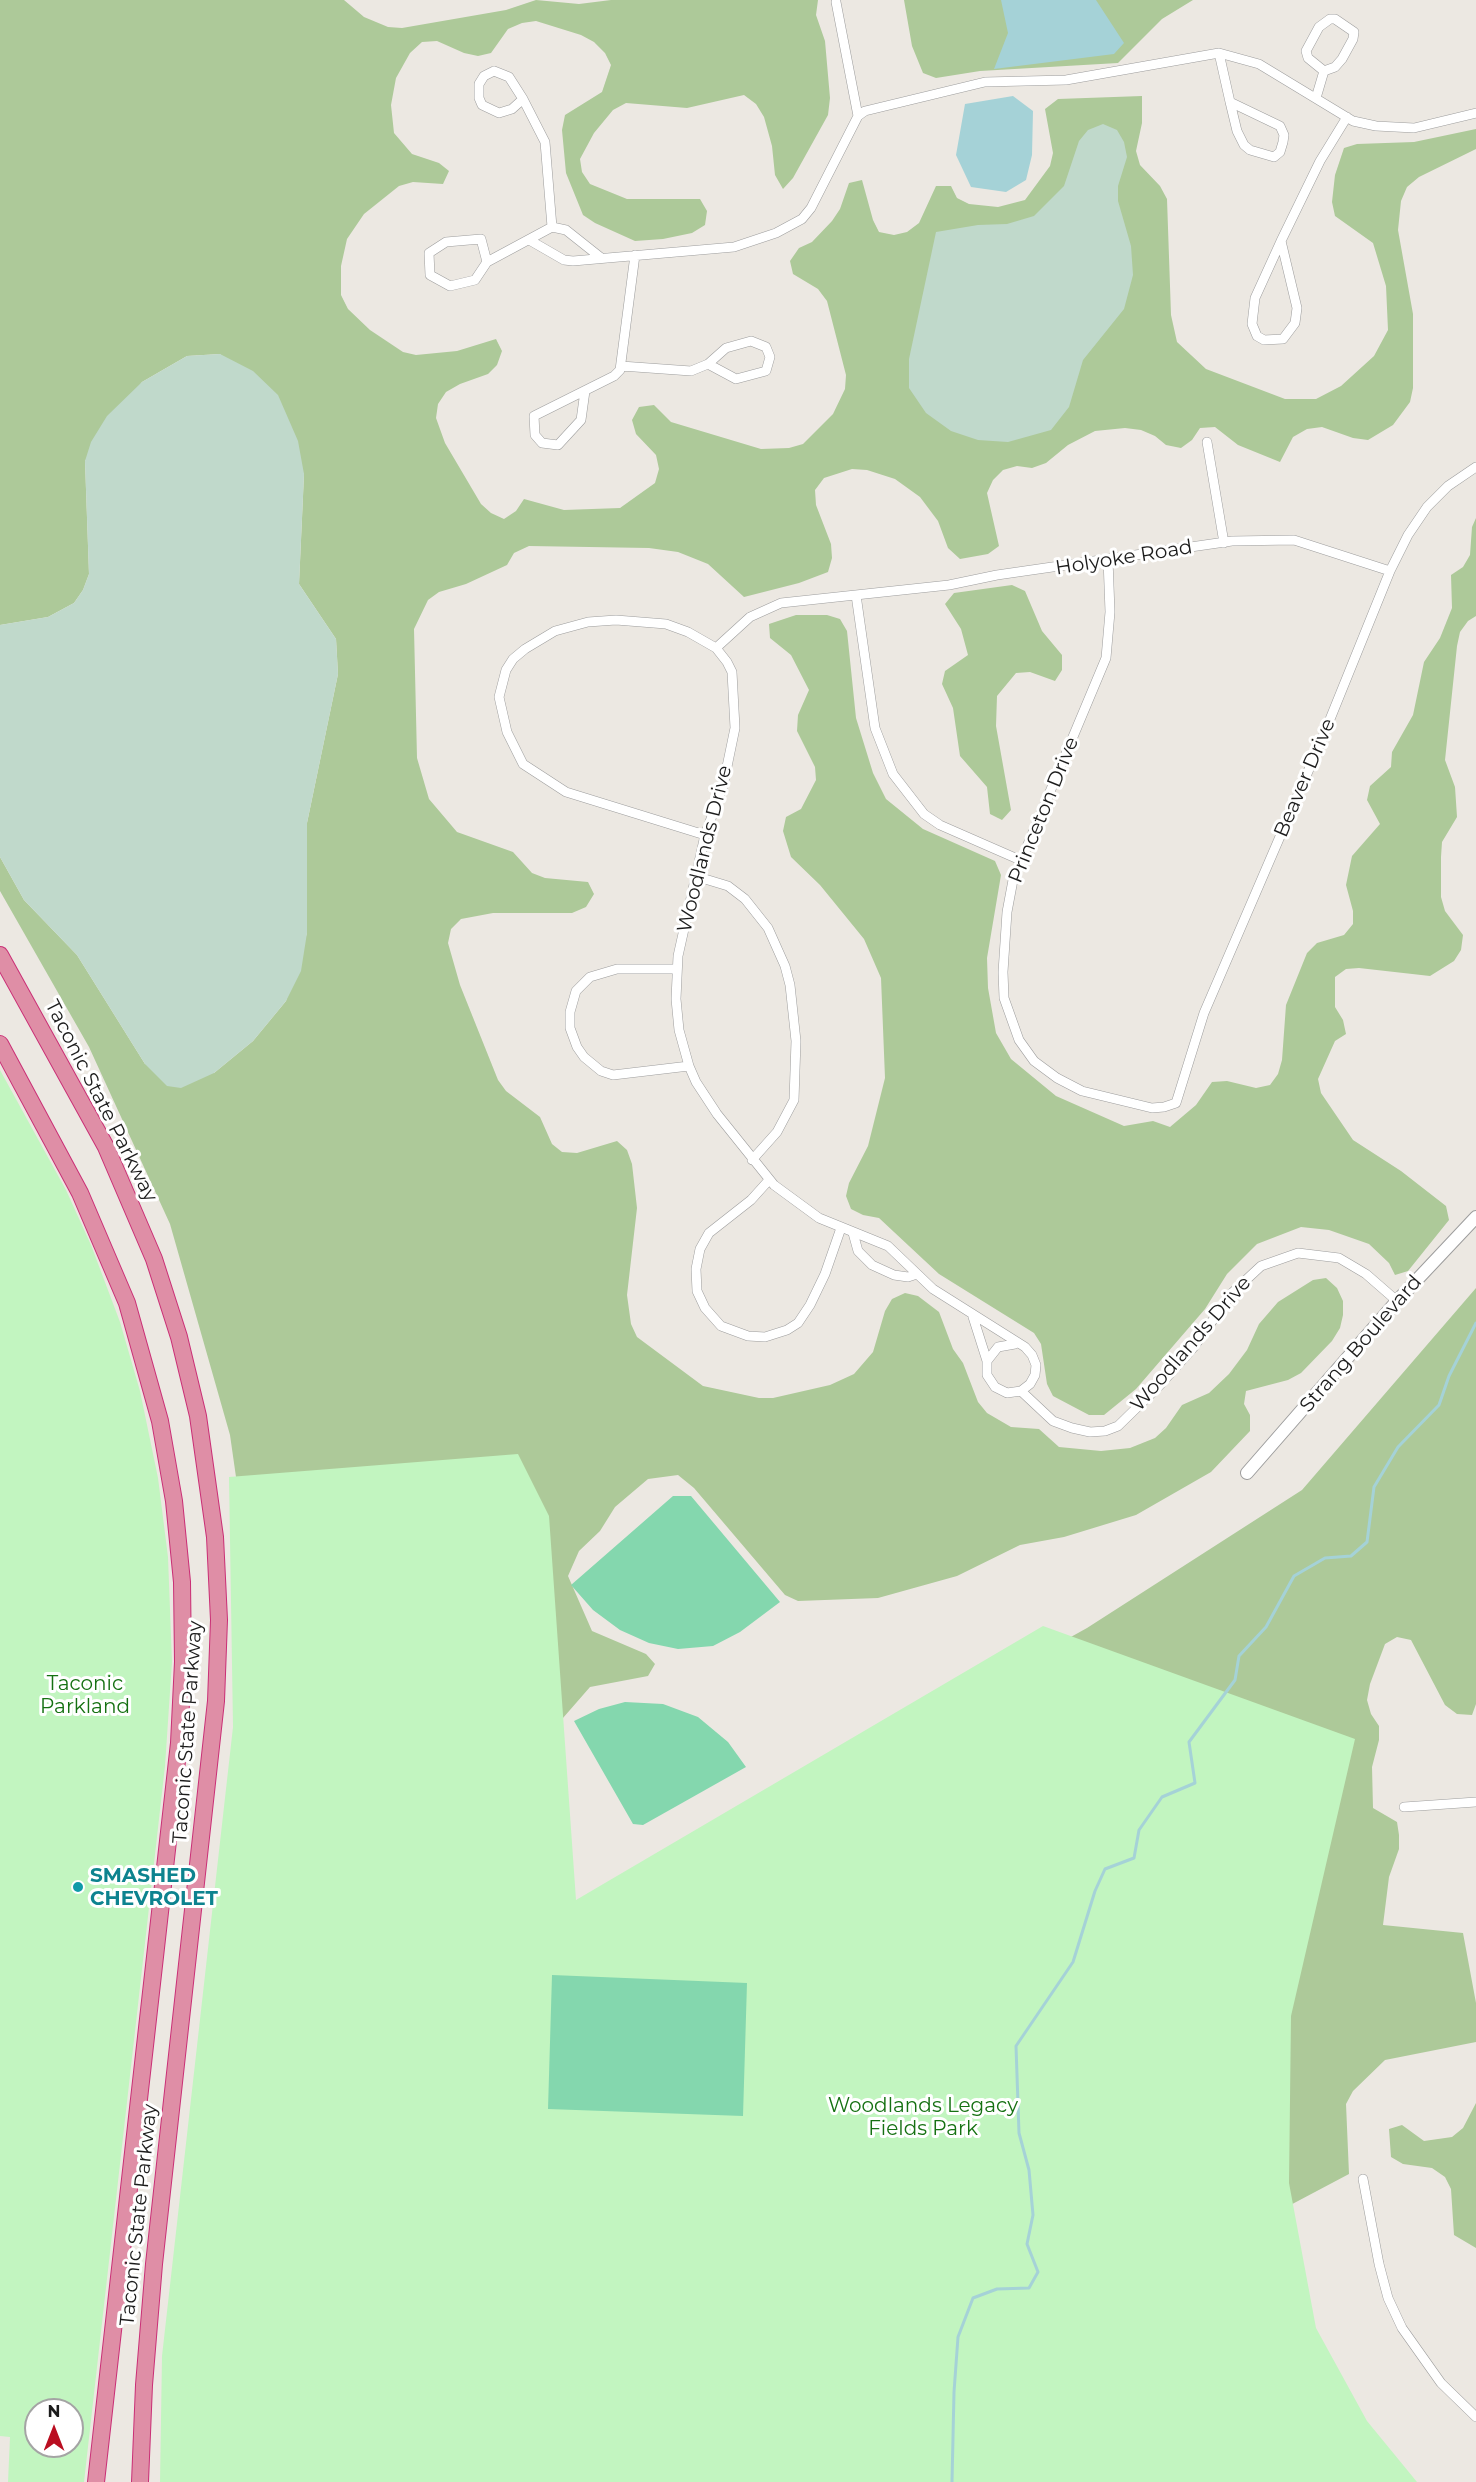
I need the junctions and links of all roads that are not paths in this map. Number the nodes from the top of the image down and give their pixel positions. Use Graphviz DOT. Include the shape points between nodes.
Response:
graph roads {
  1 [pos="836,2"];
  2 [pos="1219,53"];
  3 [pos="1324,71"];
  4 [pos="1316,98"];
  5 [pos="523,99"];
  6 [pos="1230,102"];
  7 [pos="1476,113"];
  8 [pos="858,116"];
  9 [pos="1347,117"];
  10 [pos="552,228"];
  11 [pos="531,241"];
  12 [pos="1281,241"];
  13 [pos="635,255"];
  14 [pos="600,257"];
  15 [pos="487,262"];
  16 [pos="708,364"];
  17 [pos="621,366"];
  18 [pos="585,391"];
  19 [pos="1207,442"];
  20 [pos="1476,467"];
  21 [pos="1224,543"];
  22 [pos="1108,560"];
  23 [pos="1390,571"];
  24 [pos="856,595"];
  25 [pos="716,648"];
  26 [pos="705,835"];
  27 [pos="1020,860"];
  28 [pos="695,876"];
  29 [pos="0,955"];
  30 [pos="677,969"];
  31 [pos="0,1044"];
  32 [pos="689,1066"];
  33 [pos="1164,1107"];
  34 [pos="752,1160"];
  35 [pos="769,1180"];
  36 [pos="1476,1217"];
  37 [pos="841,1228"];
  38 [pos="853,1233"];
  39 [pos="917,1274"];
  40 [pos="1397,1301"];
  41 [pos="973,1317"];
  42 [pos="1015,1344"];
  43 [pos="987,1361"];
  44 [pos="1021,1391"];
  45 [pos="1247,1473"];
  46 [pos="1476,1802"];
  47 [pos="1404,1807"];
  48 [pos="1363,2179"];
  49 [pos="1476,2417"];
  50 [pos="96,2482"];
  51 [pos="140,2482"];
  1 -- 8 [label="street"];
  2 -- 4 [label="street" via="1259,64"];
  2 -- 6 [label="street"];
  2 -- 8 [label="street" via="1066,80 985,82 913,98"];
  3 -- 3 [label="street" via="1335,67 1353,39 1354,32 1335,19 1319,27 1306,51 1308,58"];
  3 -- 4 [label="street"];
  4 -- 9 [label="street"];
  5 -- 5 [label="street" via="502,72 484,75 479,84 482,105 492,112 512,109"];
  5 -- 10 [label="street" via="545,141"];
  6 -- 6 [label="street" via="1280,126 1284,135 1280,152 1274,157 1244,145"];
  7 -- 9 [label="street" via="1414,128 1376,126"];
  8 -- 13 [label="street" via="811,208 792,227 734,247"];
  9 -- 12 [label="street" via="1320,161"];
  10 -- 11 [label="street"];
  10 -- 14 [label="street" via="566,230"];
  11 -- 14 [label="street" via="564,260"];
  11 -- 15 [label="street"];
  12 -- 12 [label="street" via="1297,308 1295,323 1283,339 1264,340 1253,328 1252,313"];
  13 -- 14 [label="street"];
  13 -- 17 [label="street"];
  15 -- 15 [label="street" via="475,280 450,286 430,276 429,253 446,242 482,239"];
  16 -- 16 [label="street" via="726,348 751,341 766,347 770,357 766,371 736,379"];
  16 -- 17 [label="street" via="691,371"];
  17 -- 18 [label="street" via="614,376"];
  18 -- 18 [label="street" via="581,420 558,445 542,443 535,435 534,416"];
  19 -- 21 [label="street"];
  20 -- 23 [label="street, Beaver Drive" via="1448,486 1428,507"];
  21 -- 22 [label="street, Holyoke Road"];
  21 -- 23 [label="street, Holyoke Road" via="1294,540"];
  22 -- 24 [label="street, Holyoke Road"];
  22 -- 27 [label="street, Princeton Drive" via="1110,612 1106,658"];
  23 -- 33 [label="street, Beaver Drive" via="1204,1013 1176,1103"];
  24 -- 25 [label="street, Holyoke Road" via="766,608"];
  24 -- 27 [label="street" via="875,728 893,774 924,814 940,825"];
  25 -- 26 [label="street, Woodlands Drive" via="732,672 735,728 723,786"];
  25 -- 26 [label="street" via="666,624 588,621 555,631 525,649 506,670 499,697 514,749 523,764 540,776 566,792"];
  26 -- 28 [label="street, Woodlands Drive"];
  27 -- 33 [label="street, Princeton Drive" via="1007,912 1003,972 1004,999 1019,1040 1034,1061 1083,1091 1152,1108"];
  28 -- 30 [label="street, Woodlands Drive"];
  28 -- 34 [label="street" via="728,886 745,899 768,928 790,985 796,1041 794,1100 781,1127"];
  29 -- 51 [label="highway, Taconic State Parkway" via="106,1147 154,1259 192,1386 214,1527 219,1620 216,1701 153,2264"];
  30 -- 32 [label="street, Woodlands Drive" via="679,1030"];
  30 -- 32 [label="street" via="617,969 590,977 576,992 570,1028 584,1058 613,1075"];
  31 -- 50 [label="highway, Taconic State Parkway" via="80,1192 127,1303 160,1421 182,1582 179,1743"];
  32 -- 34 [label="street, Woodlands Drive" via="717,1114"];
  34 -- 35 [label="street, Woodlands Drive"];
  35 -- 37 [label="street, Woodlands Drive" via="819,1218"];
  35 -- 37 [label="street" via="752,1200 709,1233 700,1248 697,1291 705,1308 721,1326 748,1336 765,1337 798,1323 825,1274"];
  36 -- 40 [label="street, Strang Boulevard"];
  37 -- 38 [label="street, Woodlands Drive"];
  38 -- 39 [label="street, Woodlands Drive" via="888,1246"];
  38 -- 39 [label="street" via="858,1251 872,1265 894,1275"];
  39 -- 41 [label="street, Woodlands Drive"];
  40 -- 44 [label="street, Woodlands Drive" via="1366,1274 1339,1258 1298,1253 1261,1266 1232,1293 1193,1348 1118,1426 1090,1432 1072,1428 1053,1421"];
  40 -- 45 [label="street, Strang Boulevard"];
  41 -- 42 [label="street, Woodlands Drive" via="984,1320"];
  41 -- 43 [label="street, Woodlands Drive"];
  42 -- 43 [label="street" via="998,1347"];
  42 -- 44 [label="street, Woodlands Drive" via="1025,1347 1036,1365 1035,1375"];
  43 -- 44 [label="street, Woodlands Drive" via="987,1375 995,1387 1007,1392"];
  46 -- 47 [label="street"];
  48 -- 49 [label="street" via="1379,2264 1397,2318 1442,2383"];
}
